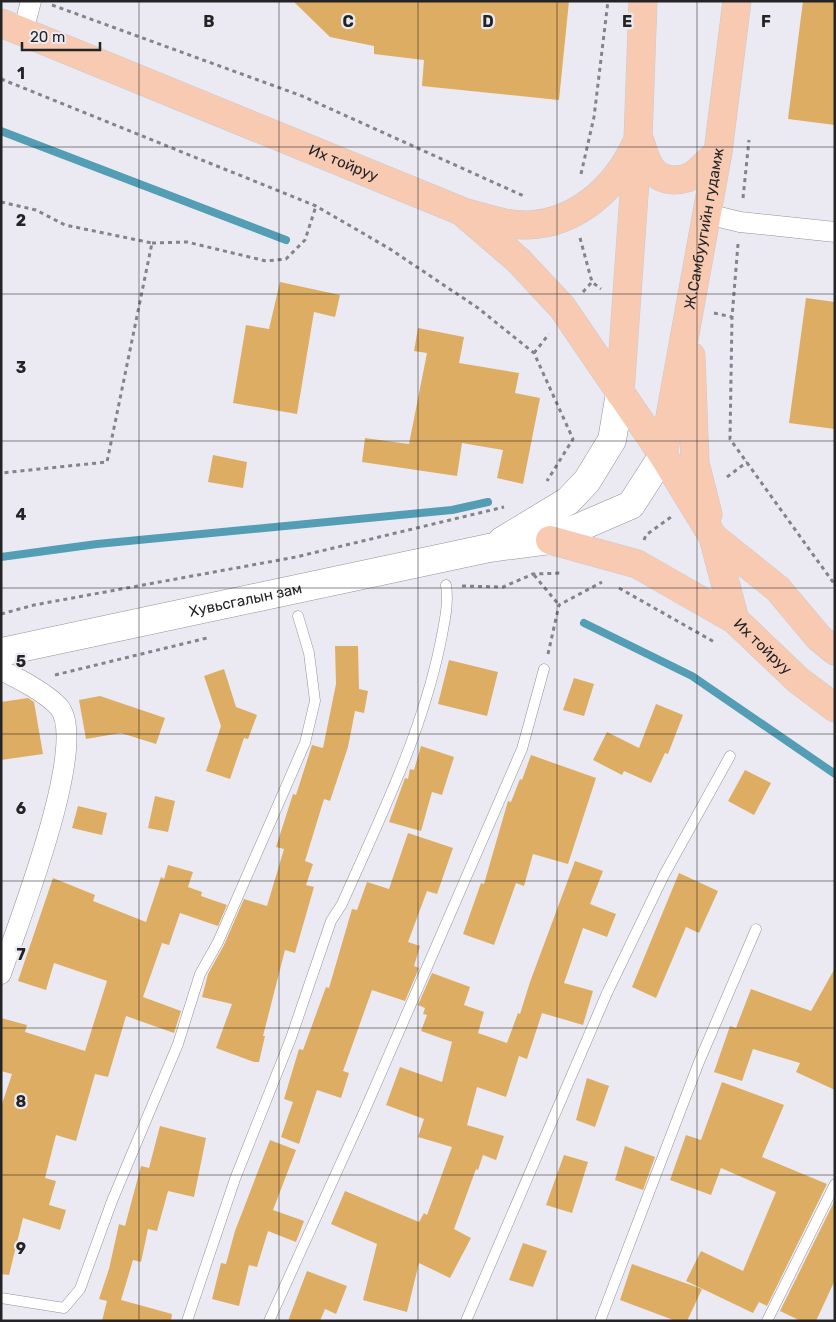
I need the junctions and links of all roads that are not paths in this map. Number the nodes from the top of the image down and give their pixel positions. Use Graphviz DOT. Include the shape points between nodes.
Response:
graph roads {
  1 [pos="31,1"];
  2 [pos="643,1"];
  3 [pos="737,1"];
  4 [pos="12,27"];
  5 [pos="638,138"];
  6 [pos="718,152"];
  7 [pos="461,211"];
  8 [pos="707,214"];
  9 [pos="835,232"];
  10 [pos="688,308"];
  11 [pos="620,392"];
  12 [pos="663,455"];
  13 [pos="713,537"];
  14 [pos="550,540"];
  15 [pos="489,548"];
  16 [pos="446,585"];
  17 [pos="298,616"];
  18 [pos="736,620"];
  19 [pos="835,651"];
  20 [pos="1,652"];
  21 [pos="544,669"];
  22 [pos="1,670"];
  23 [pos="835,708"];
  24 [pos="730,756"];
  25 [pos="756,929"];
  26 [pos="1,974"];
  27 [pos="835,1184"];
  28 [pos="1,1298"];
  29 [pos="187,1321"];
  30 [pos="269,1321"];
  31 [pos="466,1321"];
  32 [pos="600,1321"];
  33 [pos="768,1321"];
  1 -- 4 [label="street"];
  2 -- 5 [label="main road"];
  3 -- 6 [label="main road, Ж.Самбуугийн гудамж"];
  4 -- 7 [label="main road, Их тойруу"];
  5 -- 6 [label="main road" via="648,166 656,175 669,180 694,175"];
  5 -- 7 [label="main road" via="627,162 608,188 593,202 573,213 528,225"];
  5 -- 11 [label="main road"];
  6 -- 8 [label="main road, Ж.Самбуугийн гудамж"];
  7 -- 11 [label="main road, Их тойруу" via="518,260 562,307"];
  8 -- 9 [label="street" via="740,222"];
  8 -- 10 [label="main road, Ж.Самбуугийн гудамж"];
  10 -- 12 [label="main road, Ж.Самбуугийн гудамж"];
  10 -- 13 [label="main road" via="695,463"];
  11 -- 12 [label="main road, Их тойруу"];
  11 -- 15 [label="main road" via="612,440 587,481 568,501"];
  12 -- 13 [label="main road, Их тойруу"];
  12 -- 14 [label="main road" via="631,505"];
  13 -- 18 [label="main road, Их тойруу"];
  13 -- 19 [label="main road, Их тойруу" via="778,589 819,638"];
  14 -- 15 [label="main road"];
  14 -- 18 [label="main road" via="637,564"];
  15 -- 20 [label="main road, Хувьсгалын зам"];
  16 -- 29 [label="lane" via="449,600 435,668 402,768 342,904 331,921 291,1038 235,1179"];
  17 -- 28 [label="lane" via="309,653 315,701 305,744 218,942 200,974 178,1044 80,1288 64,1308"];
  18 -- 23 [label="main road, Их тойруу" via="798,680"];
  21 -- 30 [label="lane" via="522,749"];
  22 -- 26 [label="street" via="25,682 60,708 67,742 63,778 47,839"];
  24 -- 31 [label="lane" via="664,875 607,993"];
  25 -- 32 [label="lane" via="699,1062"];
  27 -- 33 [label="lane"];
}
